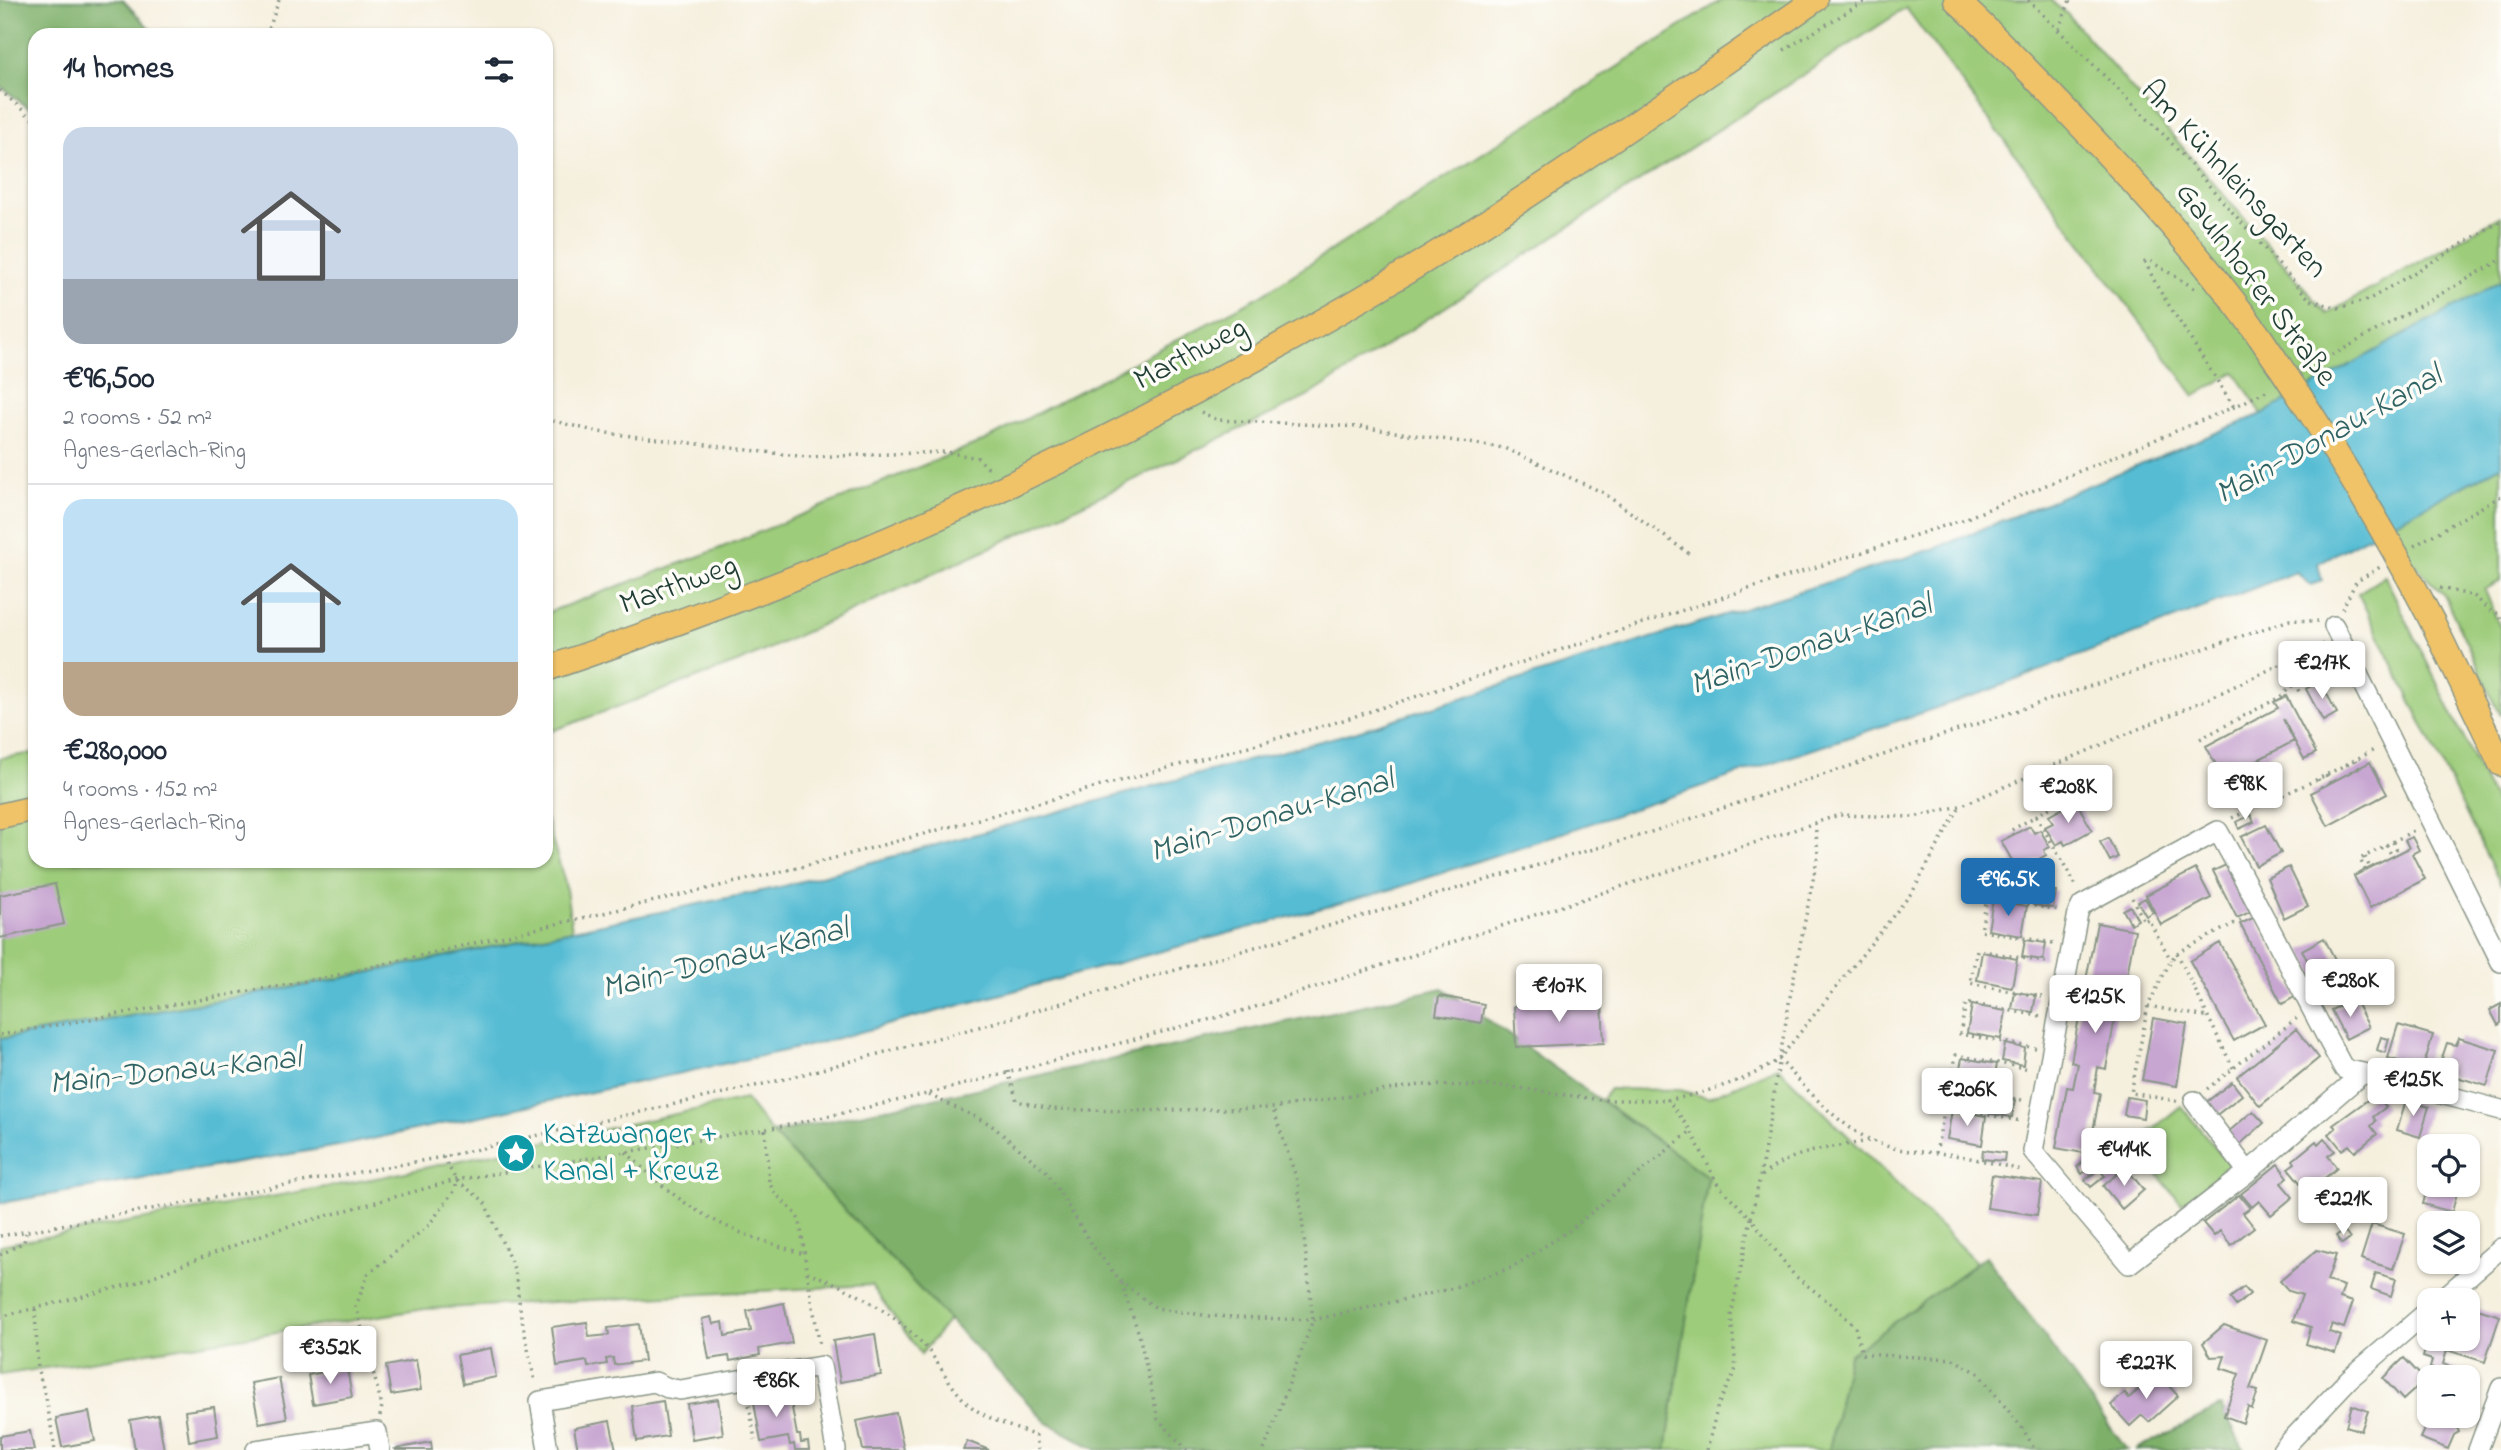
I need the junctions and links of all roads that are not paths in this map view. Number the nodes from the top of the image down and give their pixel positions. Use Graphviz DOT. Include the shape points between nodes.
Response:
graph roads {
  1 [pos="1815,0"];
  2 [pos="1956,0"];
  3 [pos="1795,9"];
  4 [pos="2333,626"];
  5 [pos="553,667"];
  6 [pos="2501,764"];
  7 [pos="28,810"];
  8 [pos="0,816"];
  9 [pos="2501,961"];
  10 [pos="2363,1073"];
  11 [pos="2193,1101"];
  12 [pos="2501,1110"];
  13 [pos="2248,1172"];
  14 [pos="2501,1248"];
  15 [pos="2455,1288"];
  16 [pos="2417,1320"];
  17 [pos="2501,1388"];
  18 [pos="378,1441"];
  19 [pos="256,1450"];
  20 [pos="548,1450"];
  21 [pos="836,1450"];
  22 [pos="2282,1450"];
  23 [pos="2478,1450"];
  1 -- 3 [label="main road, Marthweg"];
  2 -- 6 [label="main road, Gaulnhofer Straße, bridge" via="2153,204 2260,337 2353,478 2433,624"];
  3 -- 5 [label="main road, Marthweg" via="1574,166 1381,287 1188,395 894,537 660,630"];
  4 -- 9 [label="street"];
  7 -- 8 [label="main road"];
  10 -- 12 [label="street"];
  10 -- 13 [label="street"];
  10 -- 13 [label="street" via="2344,1069 2218,831 2082,908 2032,1151 2129,1264"];
  11 -- 13 [label="street"];
  14 -- 15 [label="street"];
  16 -- 22 [label="street" via="2349,1379"];
  17 -- 23 [label="street"];
  18 -- 19 [label="street"];
  20 -- 21 [label="street" via="540,1401 654,1382 680,1390 821,1366"];
}
